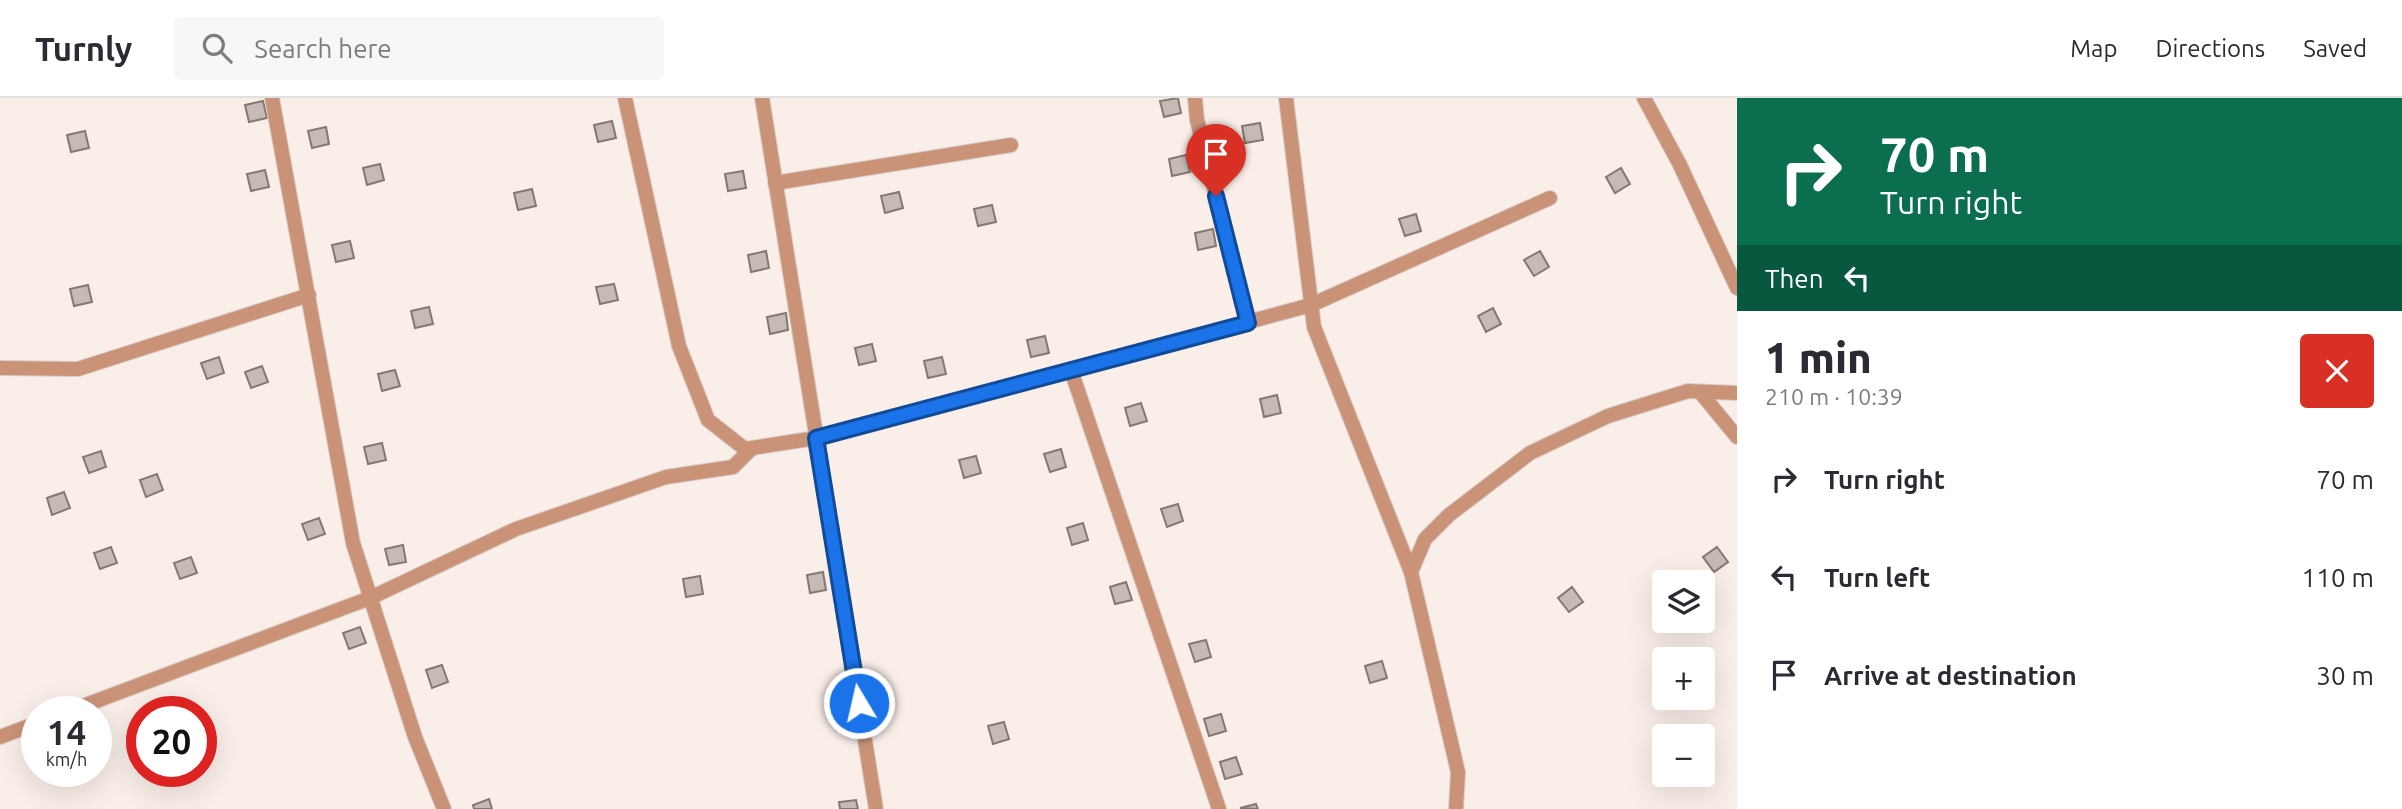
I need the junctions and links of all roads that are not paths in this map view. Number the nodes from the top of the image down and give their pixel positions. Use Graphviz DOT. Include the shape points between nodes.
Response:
graph roads {
  1 [pos="272,98"];
  2 [pos="625,98"];
  3 [pos="762,98"];
  4 [pos="1195,98"];
  5 [pos="1286,98"];
  6 [pos="1644,98"];
  7 [pos="1011,145"];
  8 [pos="775,183"];
  9 [pos="1550,198"];
  10 [pos="1737,288"];
  11 [pos="309,295"];
  12 [pos="1311,305"];
  13 [pos="1248,323"];
  14 [pos="0,368"];
  15 [pos="1071,370"];
  16 [pos="1700,392"];
  17 [pos="1737,393"];
  18 [pos="1737,437"];
  19 [pos="816,438"];
  20 [pos="751,449"];
  21 [pos="1411,572"];
  22 [pos="370,598"];
  23 [pos="110,696"];
  24 [pos="21,729"];
  25 [pos="0,737"];
  26 [pos="444,809"];
  27 [pos="876,809"];
  28 [pos="1219,809"];
  29 [pos="1456,809"];
  1 -- 11 [label="lane"];
  2 -- 20 [label="lane" via="680,346 708,420"];
  3 -- 8 [label="lane"];
  4 -- 13 [label="lane"];
  5 -- 12 [label="lane"];
  6 -- 10 [label="lane"];
  7 -- 8 [label="lane"];
  8 -- 19 [label="lane"];
  9 -- 12 [label="lane"];
  11 -- 14 [label="lane" via="78,369"];
  11 -- 22 [label="lane" via="353,543"];
  12 -- 13 [label="lane"];
  12 -- 21 [label="lane" via="1314,327"];
  13 -- 15 [label="lane"];
  15 -- 19 [label="lane"];
  15 -- 28 [label="lane"];
  16 -- 17 [label="lane"];
  16 -- 18 [label="lane"];
  16 -- 21 [label="lane" via="1688,391 1608,416 1530,453 1425,538"];
  19 -- 20 [label="lane"];
  19 -- 27 [label="lane"];
  20 -- 22 [label="lane" via="733,467 666,477 516,529"];
  21 -- 29 [label="lane" via="1458,772"];
  22 -- 23 [label="lane"];
  22 -- 26 [label="lane" via="415,737"];
  24 -- 25 [label="lane"];
}
